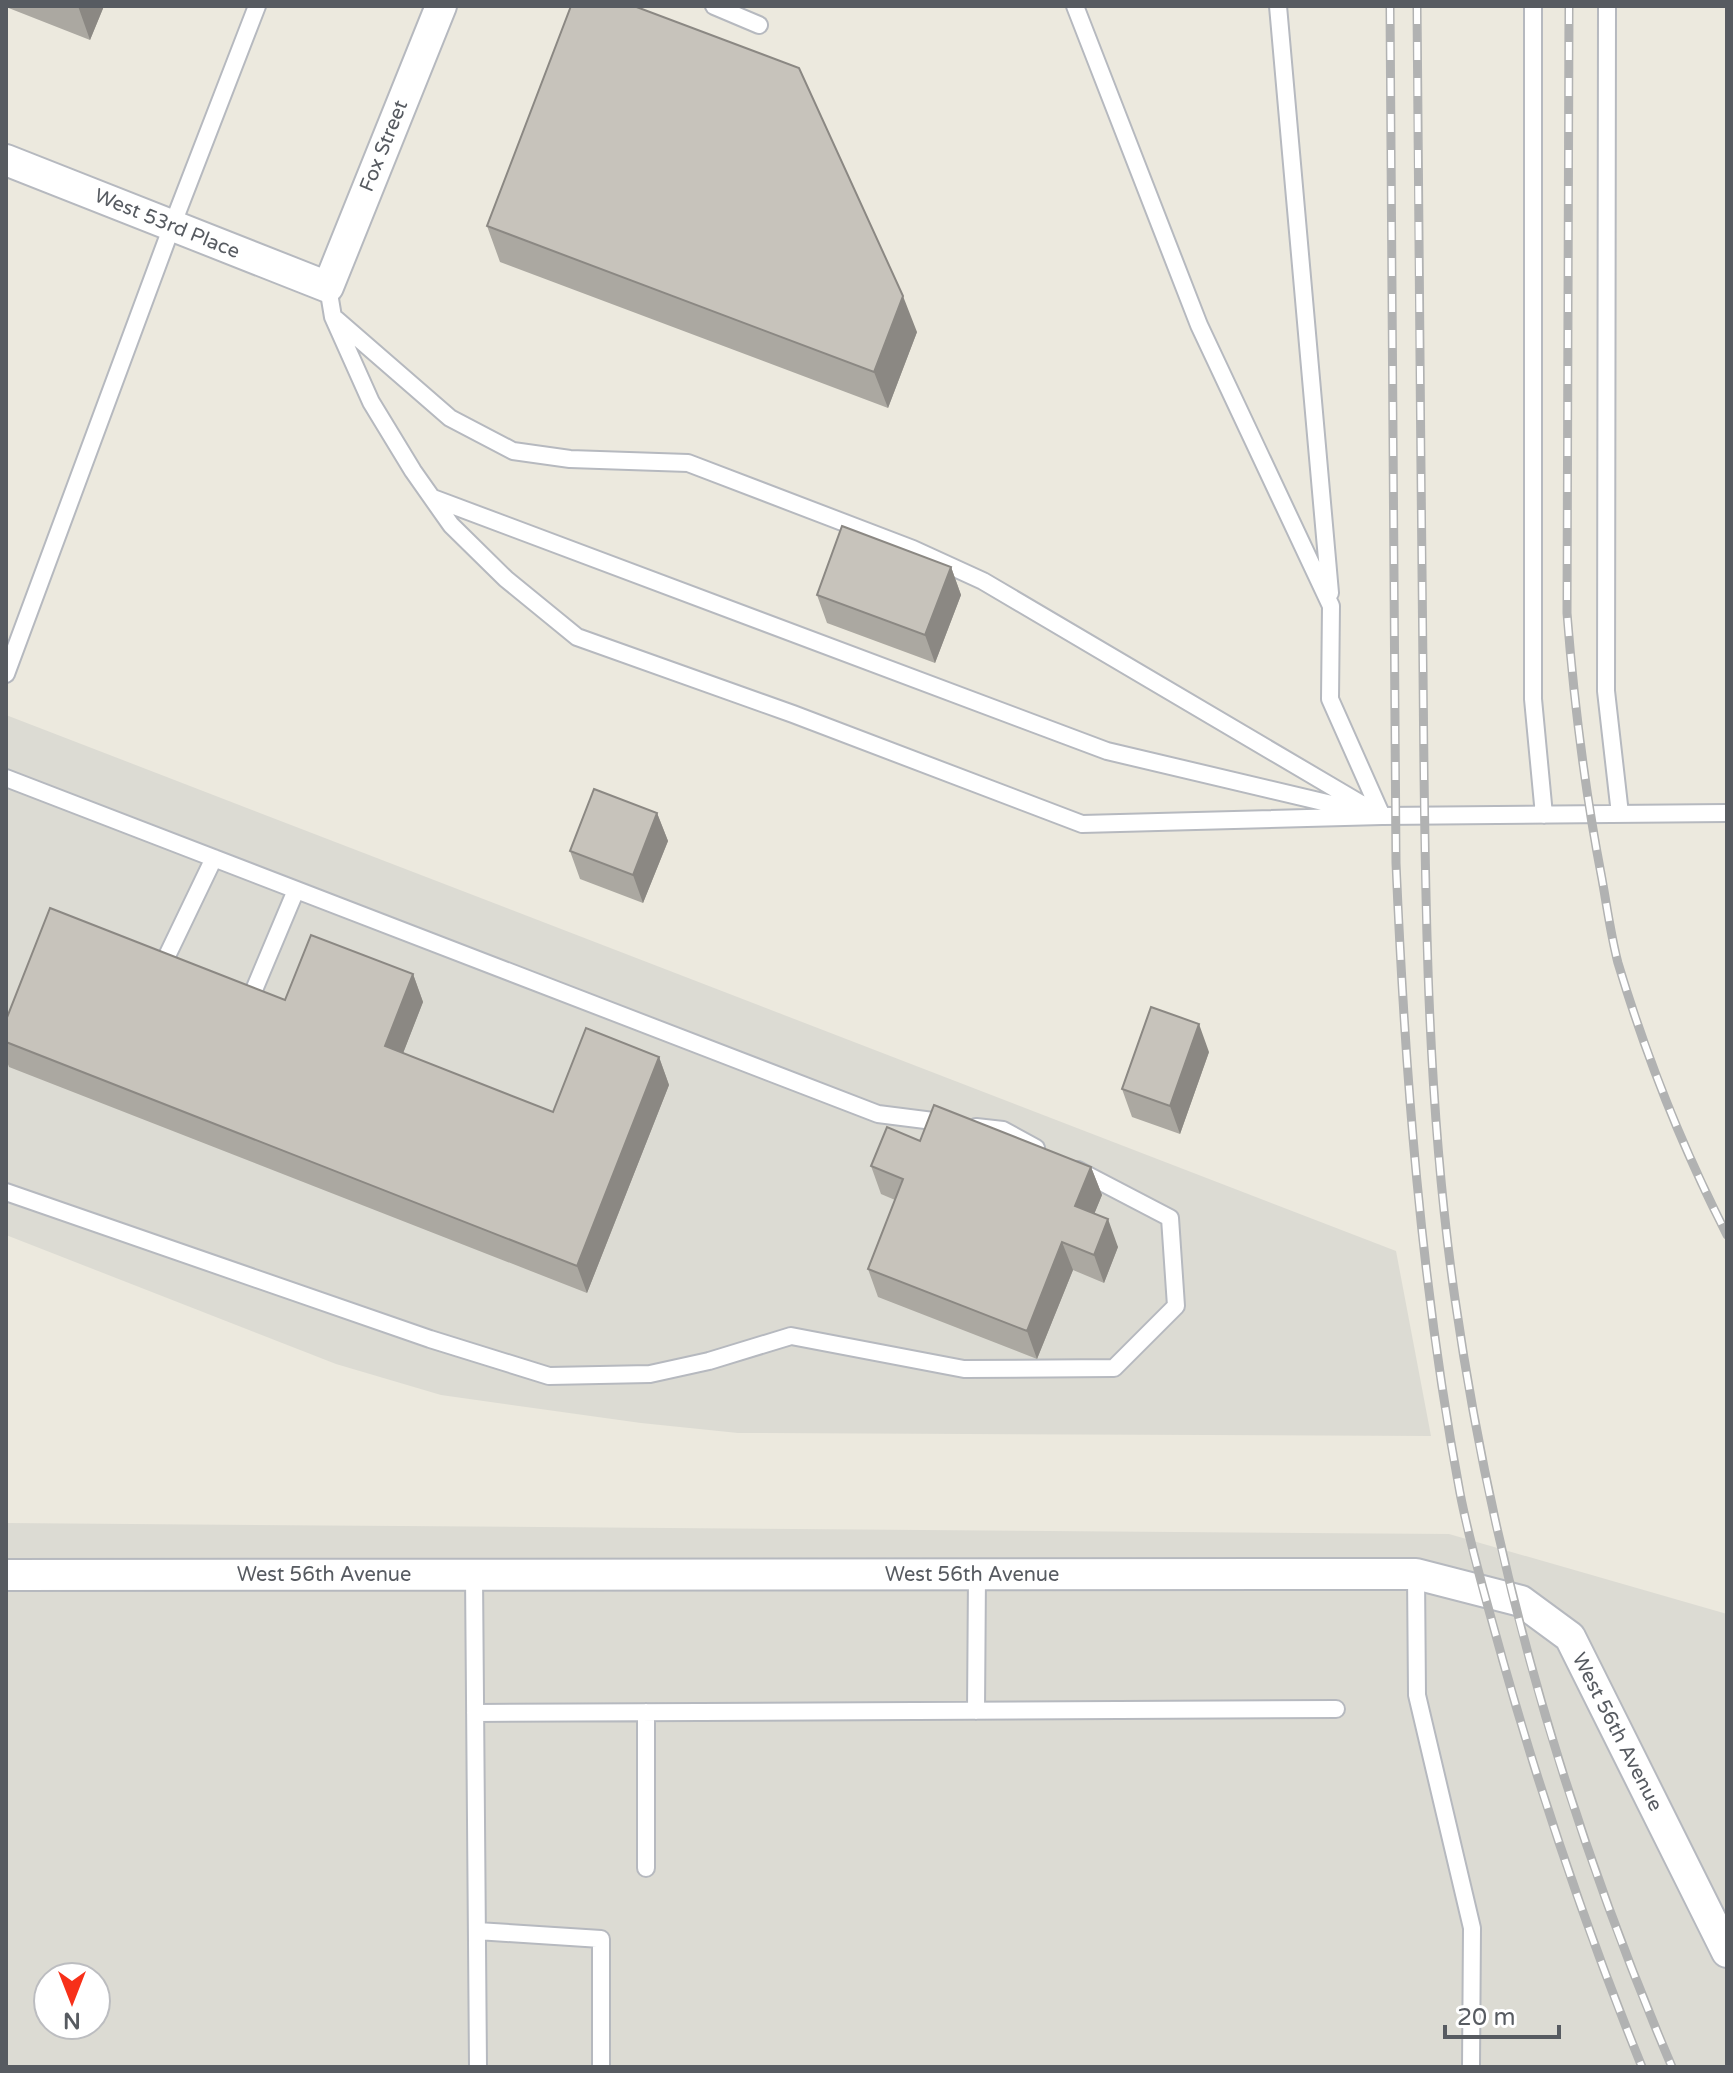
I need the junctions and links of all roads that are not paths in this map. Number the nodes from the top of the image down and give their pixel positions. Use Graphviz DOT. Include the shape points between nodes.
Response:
graph roads {
  1 [pos="257,6"];
  2 [pos="441,6"];
  3 [pos="714,6"];
  4 [pos="1075,6"];
  5 [pos="1278,6"];
  6 [pos="1533,6"];
  7 [pos="1607,6"];
  8 [pos="759,25"];
  9 [pos="6,160"];
  10 [pos="172,226"];
  11 [pos="331,302"];
  12 [pos="433,498"];
  13 [pos="1331,606"];
  14 [pos="6,674"];
  15 [pos="6,778"];
  16 [pos="1727,813"];
  17 [pos="1620,814"];
  18 [pos="1544,815"];
  19 [pos="1382,816"];
  20 [pos="214,858"];
  21 [pos="296,890"];
  22 [pos="166,958"];
  23 [pos="254,990"];
  24 [pos="6,1192"];
  25 [pos="1416,1574"];
  26 [pos="6,1575"];
  27 [pos="474,1575"];
  28 [pos="977,1575"];
  29 [pos="1336,1709"];
  30 [pos="976,1711"];
  31 [pos="646,1712"];
  32 [pos="475,1713"];
  33 [pos="646,1868"];
  34 [pos="477,1931"];
  35 [pos="1727,1952"];
  36 [pos="478,2067"];
  37 [pos="601,2067"];
  38 [pos="1471,2067"];
  1 -- 10 [label="lane"];
  2 -- 11 [label="street, Fox Street"];
  3 -- 8 [label="lane"];
  4 -- 13 [label="lane" via="1199,325"];
  5 -- 13 [label="lane"];
  6 -- 18 [label="lane" via="1533,699"];
  7 -- 17 [label="lane" via="1606,691"];
  9 -- 10 [label="street, West 53rd Place"];
  10 -- 11 [label="street, West 53rd Place"];
  10 -- 14 [label="lane"];
  11 -- 12 [label="lane" via="371,402"];
  11 -- 19 [label="lane" via="450,418 513,451 570,459 688,463 913,549 983,581"];
  12 -- 19 [label="lane" via="1107,751"];
  12 -- 19 [label="lane" via="451,525 506,579 577,637 1082,824"];
  13 -- 19 [label="lane" via="1330,699"];
  15 -- 20 [label="lane"];
  16 -- 17 [label="lane"];
  17 -- 18 [label="lane"];
  18 -- 19 [label="lane"];
  20 -- 21 [label="lane"];
  20 -- 22 [label="lane"];
  21 -- 23 [label="lane"];
  21 -- 24 [label="lane" via="878,1114 1003,1130 1170,1218 1176,1306 1114,1368 964,1369 791,1336 650,1374 549,1376"];
  25 -- 28 [label="street, West 56th Avenue"];
  25 -- 35 [label="street, West 56th Avenue" via="1521,1601 1570,1637"];
  25 -- 38 [label="lane" via="1417,1695 1472,1928"];
  26 -- 27 [label="street, West 56th Avenue"];
  27 -- 28 [label="street, West 56th Avenue"];
  27 -- 32 [label="lane"];
  28 -- 30 [label="lane"];
  29 -- 30 [label="lane"];
  30 -- 31 [label="lane"];
  31 -- 32 [label="lane"];
  31 -- 33 [label="lane"];
  32 -- 34 [label="lane"];
  34 -- 36 [label="lane"];
  34 -- 37 [label="lane" via="601,1939"];
}
